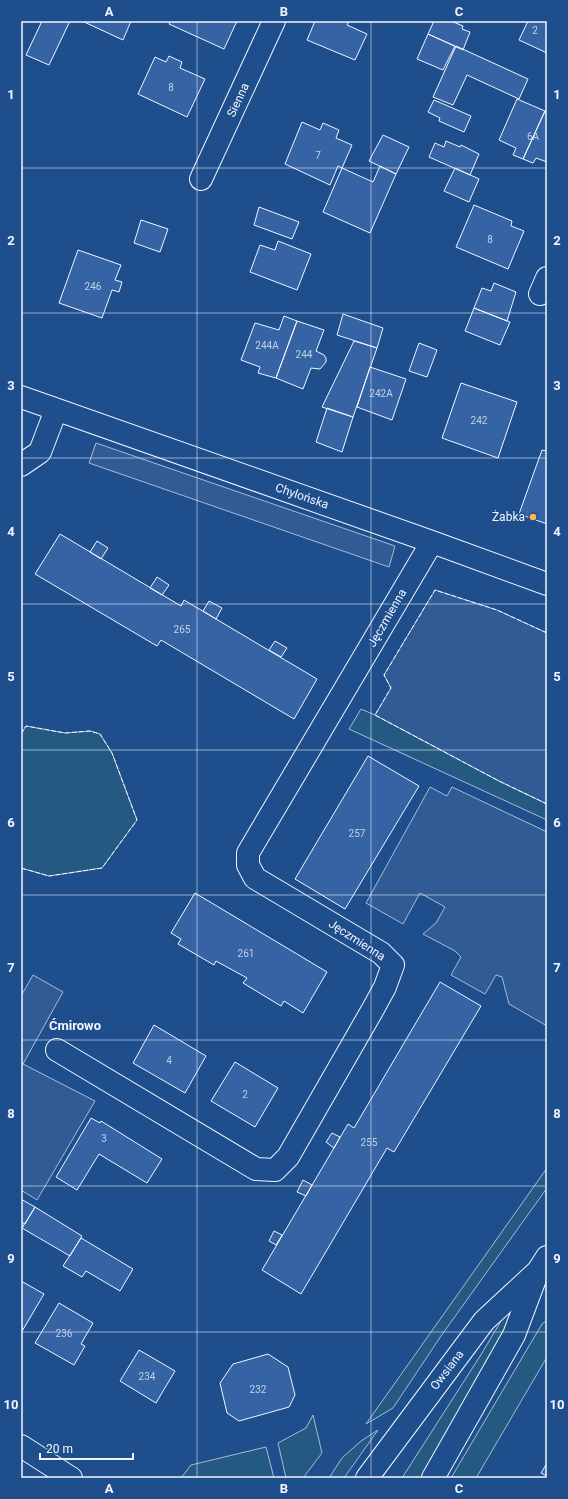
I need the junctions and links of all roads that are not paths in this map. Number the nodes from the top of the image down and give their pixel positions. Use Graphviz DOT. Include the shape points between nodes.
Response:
graph roads {
  1 [pos="274,21"];
  2 [pos="201,179"];
  3 [pos="21,397"];
  4 [pos="56,410"];
  5 [pos="21,465"];
  6 [pos="432,542"];
  7 [pos="547,584"];
  8 [pos="57,1050"];
  9 [pos="542,1264"];
  10 [pos="21,1446"];
  11 [pos="71,1478"];
  12 [pos="367,1478"];
  13 [pos="433,1478"];
  1 -- 2 [label="street, Sienna"];
  3 -- 4 [label="street, Chylońska"];
  4 -- 5 [label="street" via="40,452"];
  4 -- 6 [label="street, Chylońska"];
  6 -- 7 [label="street, Chylońska"];
  6 -- 8 [label="street, Jęczmienna" via="248,852 248,865 255,878 381,953 393,965 373,1009 288,1157 275,1170 256,1169"];
  9 -- 12 [label="street, Owsiana" via="484,1320"];
  9 -- 13 [label="street, Owsiana" via="514,1335"];
  10 -- 11 [label="street"];
}
